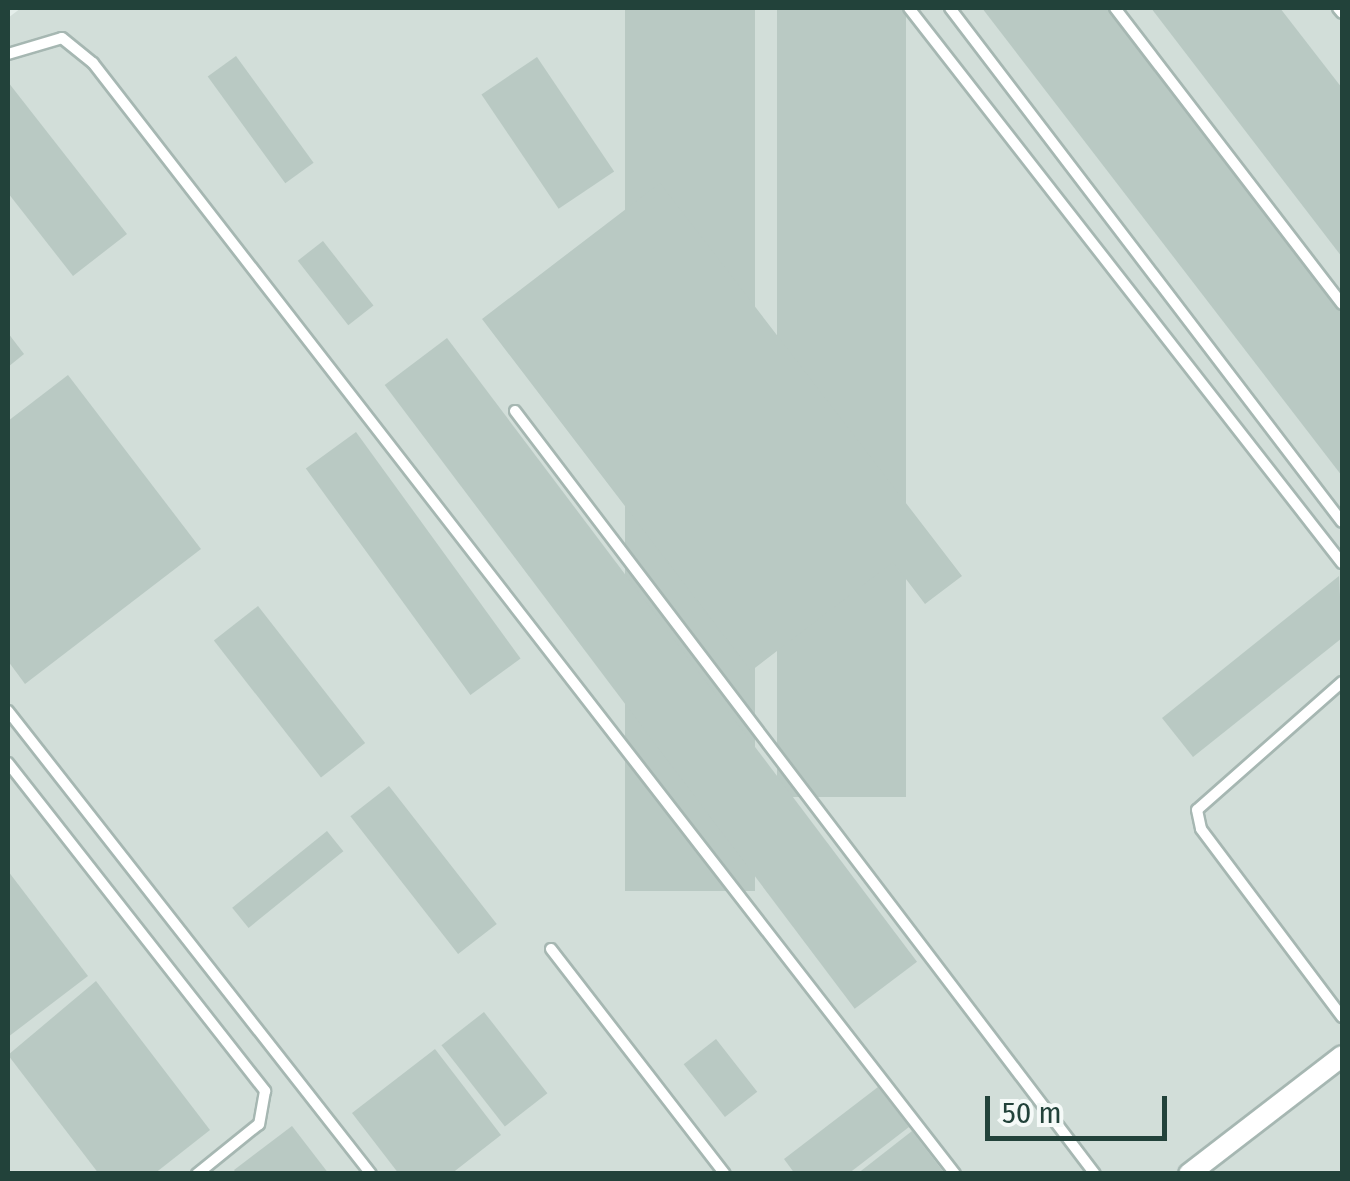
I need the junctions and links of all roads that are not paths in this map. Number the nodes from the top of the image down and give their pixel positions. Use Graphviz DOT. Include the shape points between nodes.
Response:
graph roads {
  1 [pos="910,8"];
  2 [pos="950,8"];
  3 [pos="1115,8"];
  4 [pos="8,54"];
  5 [pos="1342,304"];
  6 [pos="515,411"];
  7 [pos="1342,522"];
  8 [pos="1342,562"];
  9 [pos="1342,682"];
  10 [pos="8,712"];
  11 [pos="8,763"];
  12 [pos="551,949"];
  13 [pos="1342,1017"];
  14 [pos="1342,1056"];
  15 [pos="197,1174"];
  16 [pos="371,1174"];
  17 [pos="725,1174"];
  18 [pos="955,1174"];
  19 [pos="1095,1174"];
  20 [pos="1189,1174"];
  1 -- 8 [label="lane"];
  2 -- 7 [label="lane"];
  3 -- 5 [label="lane"];
  4 -- 18 [label="lane" via="62,38 93,63"];
  6 -- 19 [label="lane"];
  9 -- 13 [label="lane" via="1197,810 1201,829"];
  10 -- 16 [label="lane"];
  11 -- 15 [label="lane" via="265,1090 258,1124"];
  12 -- 17 [label="lane"];
  14 -- 20 [label="street"];
}
